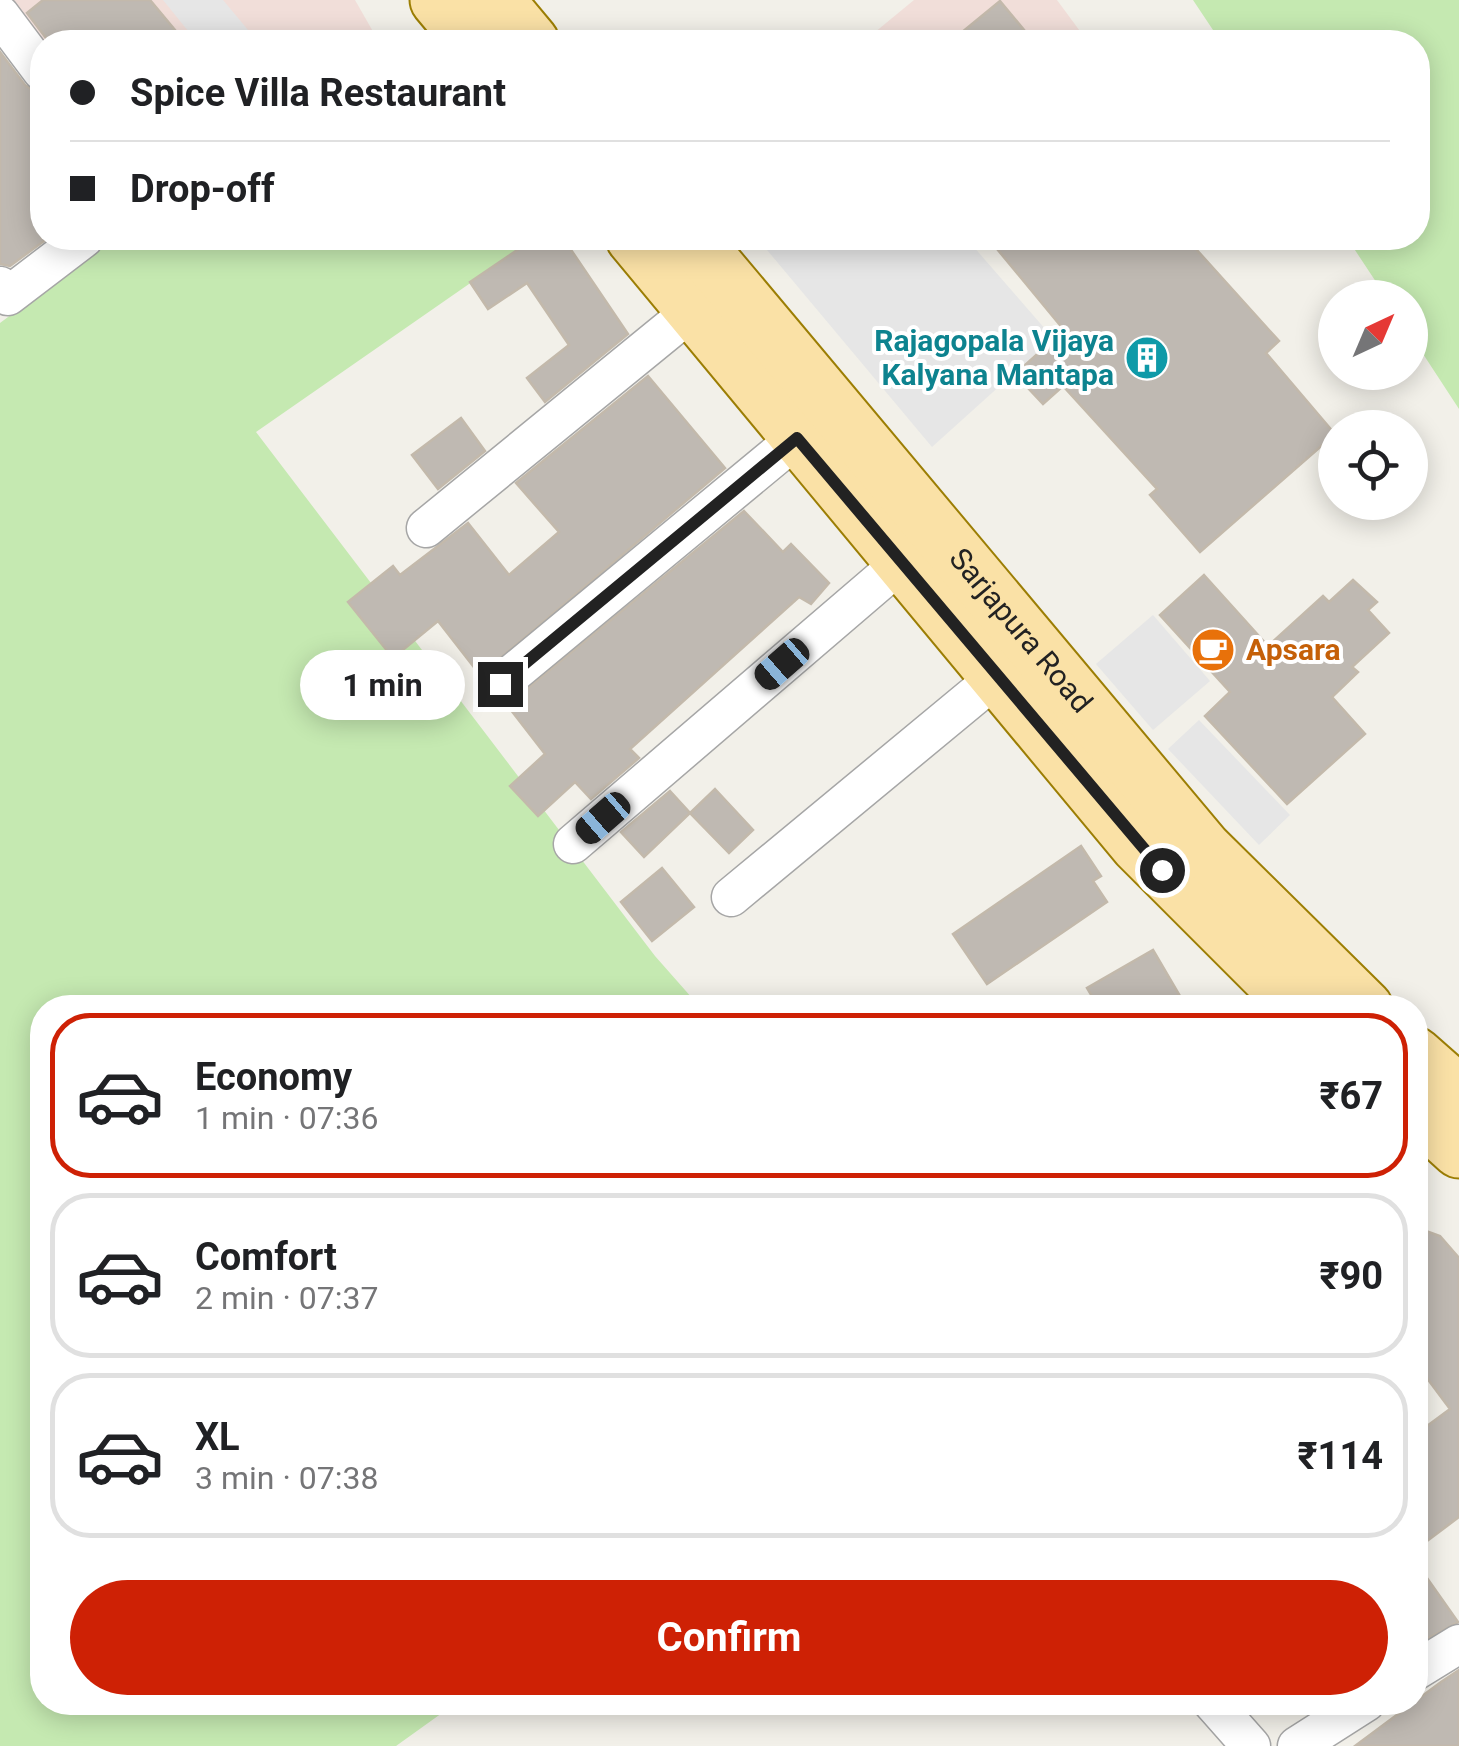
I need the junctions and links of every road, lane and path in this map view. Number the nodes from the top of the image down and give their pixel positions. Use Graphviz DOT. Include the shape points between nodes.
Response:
graph roads {
  1 [pos="438,0"];
  2 [pos="496,0"];
  3 [pos="0,16"];
  4 [pos="463,30"];
  5 [pos="522,30"];
  6 [pos="30,55"];
  7 [pos="68,250"];
  8 [pos="644,250"];
  9 [pos="698,250"];
  10 [pos="0,286"];
  11 [pos="693,310"];
  12 [pos="746,338"];
  13 [pos="797,438"];
  14 [pos="426,528"];
  15 [pos="902,562"];
  16 [pos="998,676"];
  17 [pos="500,684"];
  18 [pos="573,844"];
  19 [pos="730,897"];
  20 [pos="1276,955"];
  21 [pos="1295,995"];
  22 [pos="1343,995"];
  23 [pos="1428,1067"];
  24 [pos="1459,1094"];
  25 [pos="1428,1122"];
  26 [pos="1459,1150"];
  27 [pos="1459,1644"];
  28 [pos="1428,1663"];
  29 [pos="1224,1715"];
  30 [pos="1345,1715"];
  31 [pos="1251,1746"];
  32 [pos="1296,1746"];
  1 -- 4 [label="main road"];
  2 -- 5 [label="main road"];
  3 -- 6 [label="street"];
  7 -- 10 [label="street" via="8,296"];
  8 -- 11 [label="main road, Sarjapura Road"];
  9 -- 12 [label="main road, Sarjapura Road"];
  11 -- 12 [label="main road, Sarjapura Road"];
  11 -- 14 [label="street"];
  12 -- 13 [label="main road, Sarjapura Road"];
  12 -- 20 [label="main road, Sarjapura Road" via="1204,848"];
  13 -- 15 [label="main road, Sarjapura Road"];
  13 -- 17 [label="street"];
  15 -- 16 [label="main road, Sarjapura Road"];
  15 -- 18 [label="street"];
  16 -- 19 [label="street"];
  16 -- 20 [label="main road, Sarjapura Road" via="1138,844"];
  20 -- 21 [label="main road, Sarjapura Road"];
  20 -- 22 [label="main road, Sarjapura Road"];
  23 -- 24 [label="main road"];
  25 -- 26 [label="main road"];
  27 -- 28 [label="street"];
  29 -- 31 [label="street"];
  30 -- 32 [label="street"];
}
